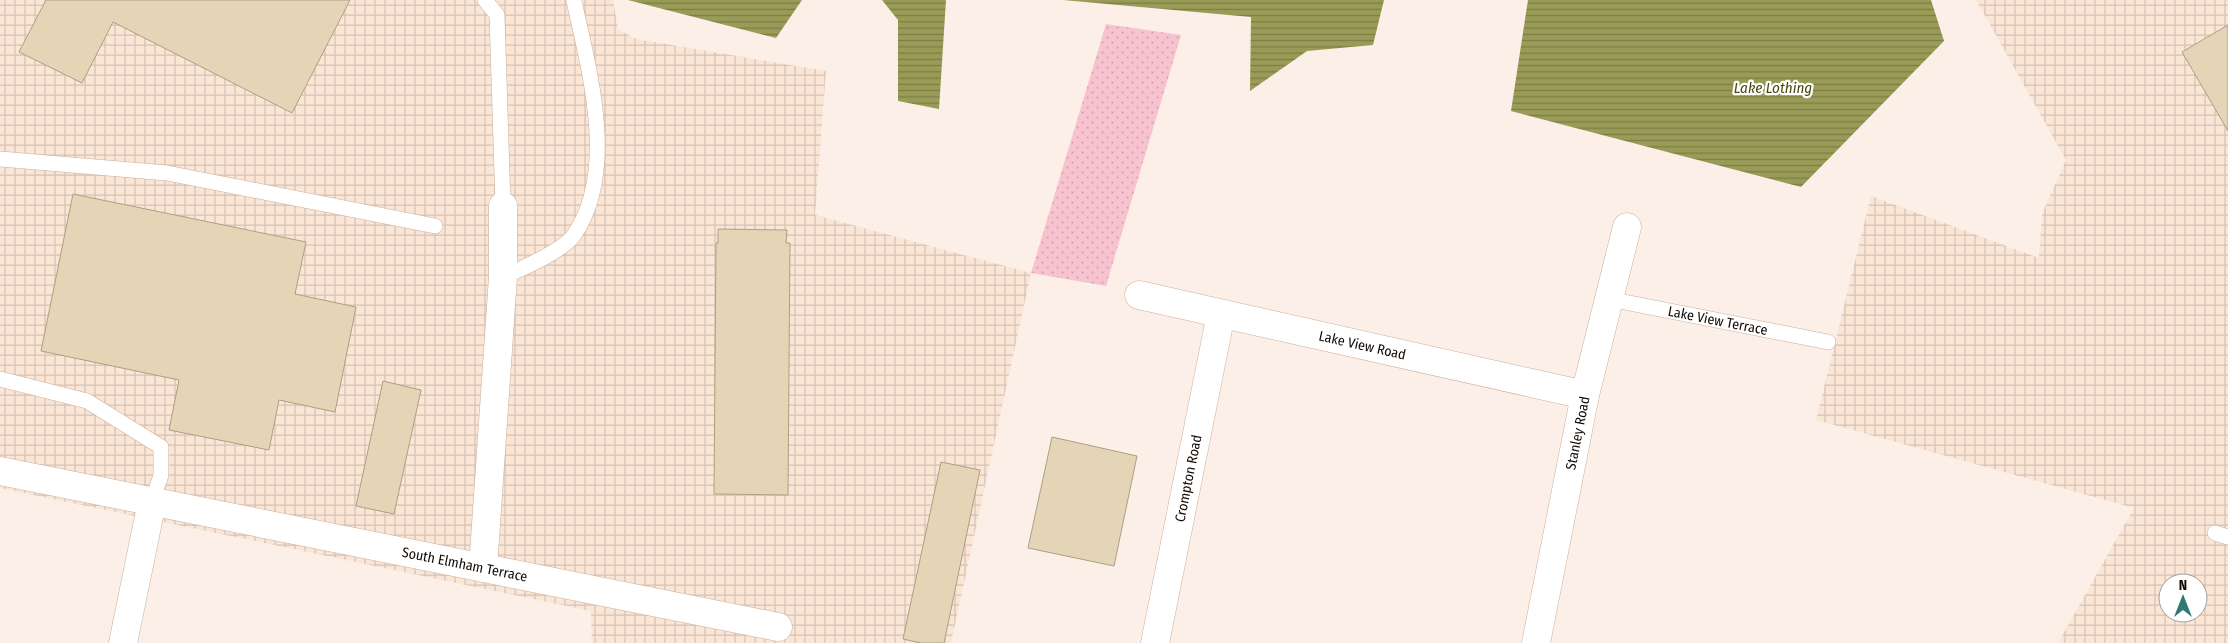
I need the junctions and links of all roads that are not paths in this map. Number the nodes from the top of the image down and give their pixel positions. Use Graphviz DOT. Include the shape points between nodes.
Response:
graph roads {
  1 [pos="485,0"];
  2 [pos="574,1"];
  3 [pos="0,159"];
  4 [pos="503,206"];
  5 [pos="436,226"];
  6 [pos="1627,226"];
  7 [pos="502,277"];
  8 [pos="1139,295"];
  9 [pos="1609,299"];
  10 [pos="1221,314"];
  11 [pos="1828,342"];
  12 [pos="0,379"];
  13 [pos="1585,395"];
  14 [pos="0,471"];
  15 [pos="152,502"];
  16 [pos="483,568"];
  17 [pos="778,628"];
  18 [pos="123,643"];
  19 [pos="1155,643"];
  20 [pos="1536,643"];
  1 -- 4 [label="lane" via="497,15"];
  2 -- 7 [label="lane" via="593,91 598,148 591,199 573,236 542,259"];
  3 -- 5 [label="lane" via="167,174"];
  4 -- 7 [label="street"];
  6 -- 9 [label="street, Stanley Road"];
  7 -- 16 [label="street"];
  8 -- 10 [label="street, Lake View Road"];
  9 -- 11 [label="lane, Lake View Terrace"];
  9 -- 13 [label="street, Stanley Road"];
  10 -- 13 [label="street, Lake View Road"];
  10 -- 19 [label="street, Crompton Road"];
  12 -- 15 [label="lane" via="87,401 161,447 161,474"];
  13 -- 20 [label="street, Stanley Road"];
  14 -- 15 [label="street, South Elmham Terrace"];
  15 -- 16 [label="street, South Elmham Terrace"];
  15 -- 18 [label="street"];
  16 -- 17 [label="street, South Elmham Terrace"];
}
